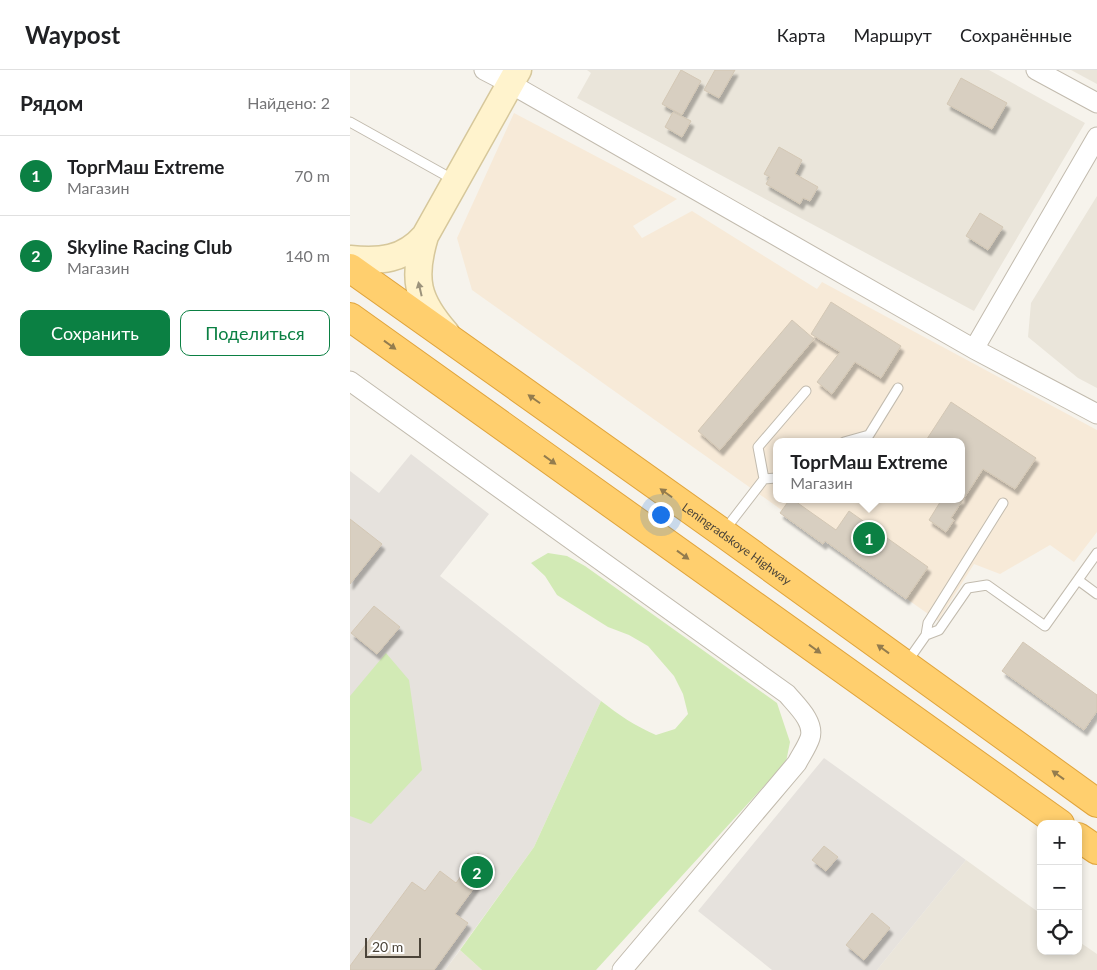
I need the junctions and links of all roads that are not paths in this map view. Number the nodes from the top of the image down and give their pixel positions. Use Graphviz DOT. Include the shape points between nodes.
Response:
graph roads {
  1 [pos="484,70"];
  2 [pos="1036,70"];
  3 [pos="515,77"];
  4 [pos="1097,103"];
  5 [pos="350,122"];
  6 [pos="1097,137"];
  7 [pos="456,181"];
  8 [pos="425,236"];
  9 [pos="350,259"];
  10 [pos="350,268"];
  11 [pos="350,317"];
  12 [pos="456,343"];
  13 [pos="974,348"];
  14 [pos="350,381"];
  15 [pos="898,388"];
  16 [pos="806,391"];
  17 [pos="1097,414"];
  18 [pos="858,438"];
  19 [pos="773,478"];
  20 [pos="764,479"];
  21 [pos="1003,503"];
  22 [pos="723,533"];
  23 [pos="1097,553"];
  24 [pos="1078,580"];
  25 [pos="1097,594"];
  26 [pos="926,635"];
  27 [pos="905,664"];
  28 [pos="1097,803"];
  29 [pos="1054,820"];
  30 [pos="1082,840"];
  31 [pos="1097,850"];
  32 [pos="622,970"];
  1 -- 3 [label="street"];
  2 -- 4 [label="street"];
  3 -- 7 [label="street"];
  3 -- 13 [label="street"];
  5 -- 7 [label="lane"];
  6 -- 13 [label="street"];
  7 -- 8 [label="street"];
  8 -- 9 [label="street" via="405,254"];
  12 -- 8 [label="street, one-way" via="434,320 420,292 418,262"];
  10 -- 12 [label="highway, Leningradskoye Highway"];
  11 -- 29 [label="highway, one-way"];
  22 -- 12 [label="highway, Leningradskoye Highway, one-way"];
  13 -- 17 [label="street"];
  14 -- 32 [label="street" via="787,694 807,718 810,737 797,763"];
  15 -- 18 [label="lane" via="869,435"];
  16 -- 20 [label="lane" via="758,447"];
  19 -- 20 [label="lane"];
  20 -- 22 [label="lane"];
  21 -- 26 [label="lane" via="928,623"];
  27 -- 22 [label="highway, Leningradskoye Highway, one-way"];
  23 -- 24 [label="lane"];
  24 -- 25 [label="lane"];
  24 -- 26 [label="lane" via="1045,626 987,585 968,588 938,630"];
  26 -- 27 [label="lane"];
  28 -- 27 [label="highway, Leningradskoye Highway, one-way"];
  30 -- 31 [label="highway"];
}
